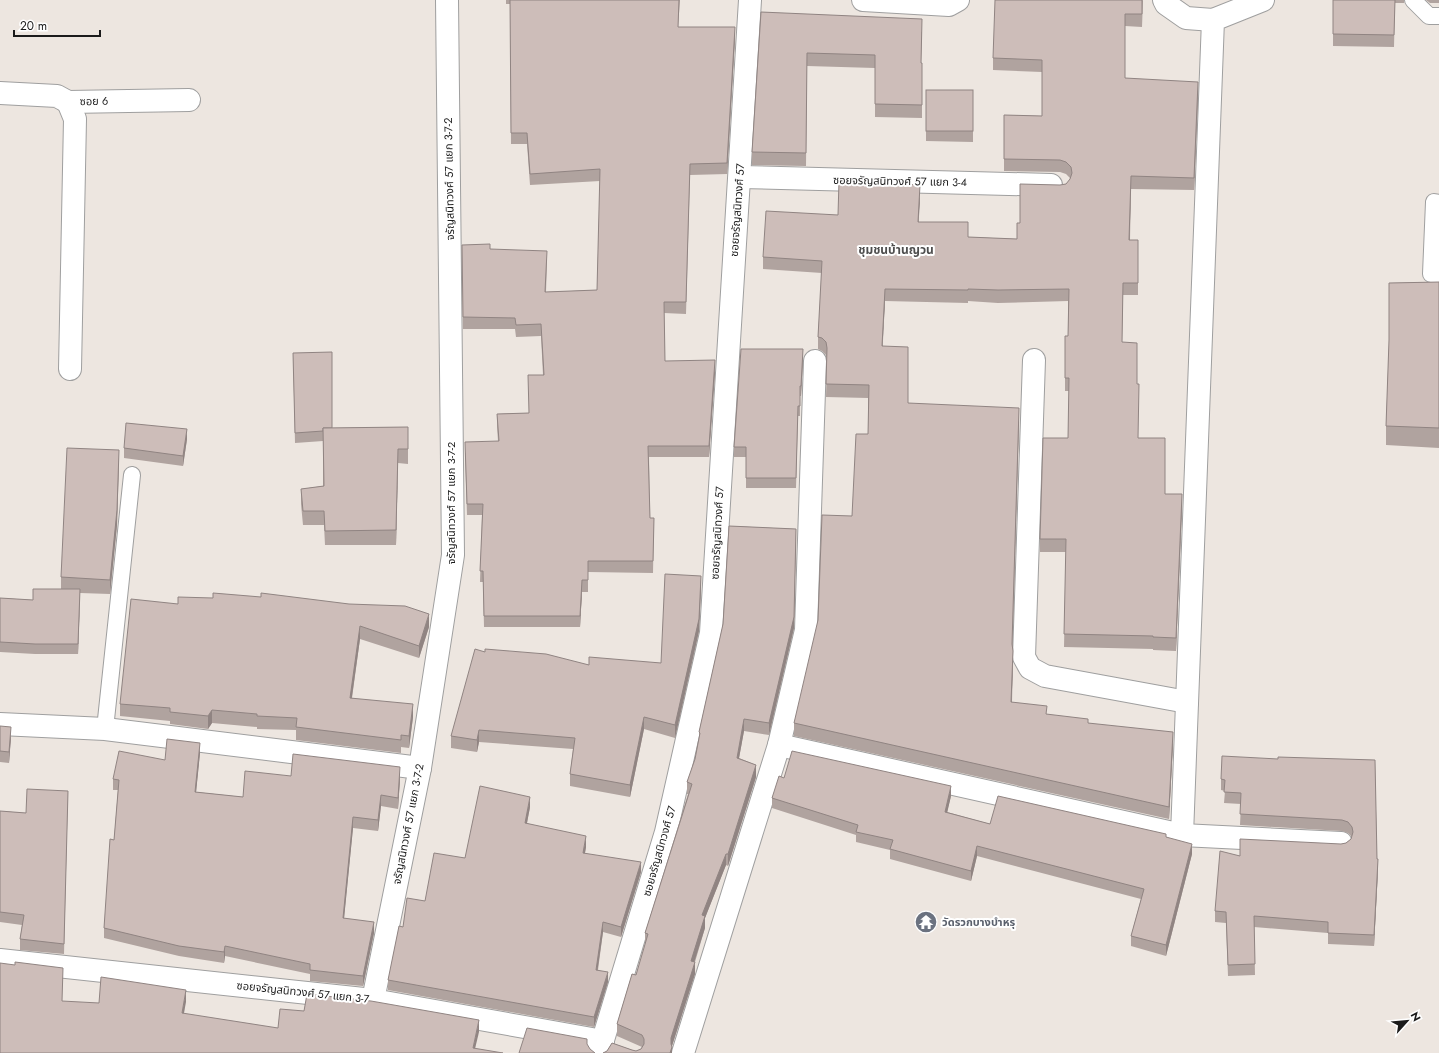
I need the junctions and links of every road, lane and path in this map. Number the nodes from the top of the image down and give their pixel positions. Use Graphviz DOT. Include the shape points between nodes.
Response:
graph roads {
  1 [pos="447,0"];
  2 [pos="750,0"];
  3 [pos="863,0"];
  4 [pos="958,0"];
  5 [pos="1164,0"];
  6 [pos="1412,0"];
  7 [pos="1256,3"];
  8 [pos="1439,16"];
  9 [pos="1218,18"];
  10 [pos="0,93"];
  11 [pos="189,100"];
  12 [pos="68,102"];
  13 [pos="740,177"];
  14 [pos="1060,185"];
  15 [pos="1439,203"];
  16 [pos="1439,274"];
  17 [pos="1034,360"];
  18 [pos="815,361"];
  19 [pos="70,369"];
  20 [pos="132,476"];
  21 [pos="1187,702"];
  22 [pos="0,724"];
  23 [pos="105,729"];
  24 [pos="779,745"];
  25 [pos="420,768"];
  26 [pos="1182,835"];
  27 [pos="1341,843"];
  28 [pos="0,960"];
  29 [pos="373,1000"];
  30 [pos="606,1046"];
  31 [pos="683,1053"];
  1 -- 25 [label="street, จรัญสนิทวงศ์ 57 แยก 3-7-2" via="453,555"];
  2 -- 13 [label="street, ซอยจรัญสนิทวงศ์ 57"];
  3 -- 4 [label="street" via="949,5"];
  5 -- 9 [label="street" via="1186,18"];
  6 -- 8 [label="lane" via="1429,16"];
  7 -- 9 [label="street"];
  9 -- 21 [label="street"];
  10 -- 12 [label="street, ซอย 6" via="58,96"];
  11 -- 12 [label="street, ซอย 6"];
  12 -- 19 [label="street" via="75,119"];
  13 -- 14 [label="street, ซอยจรัญสนิทวงศ์ 57 แยก 3-4"];
  13 -- 30 [label="street, ซอยจรัญสนิทวงศ์ 57" via="711,633 666,832"];
  15 -- 16 [label="lane" via="1434,202 1431,274"];
  17 -- 21 [label="street" via="1024,657 1030,668 1046,676"];
  18 -- 24 [label="street" via="806,630"];
  20 -- 23 [label="lane"];
  21 -- 26 [label="street"];
  22 -- 23 [label="street"];
  23 -- 25 [label="street"];
  24 -- 26 [label="street"];
  24 -- 31 [label="street"];
  25 -- 29 [label="street, จรัญสนิทวงศ์ 57 แยก 3-7-2"];
  26 -- 27 [label="street"];
  28 -- 29 [label="street, ซอยจรัญสนิทวงศ์ 57 แยก 3-7"];
  29 -- 30 [label="street, ซอยจรัญสนิทวงศ์ 57 แยก 3-7"];
}
